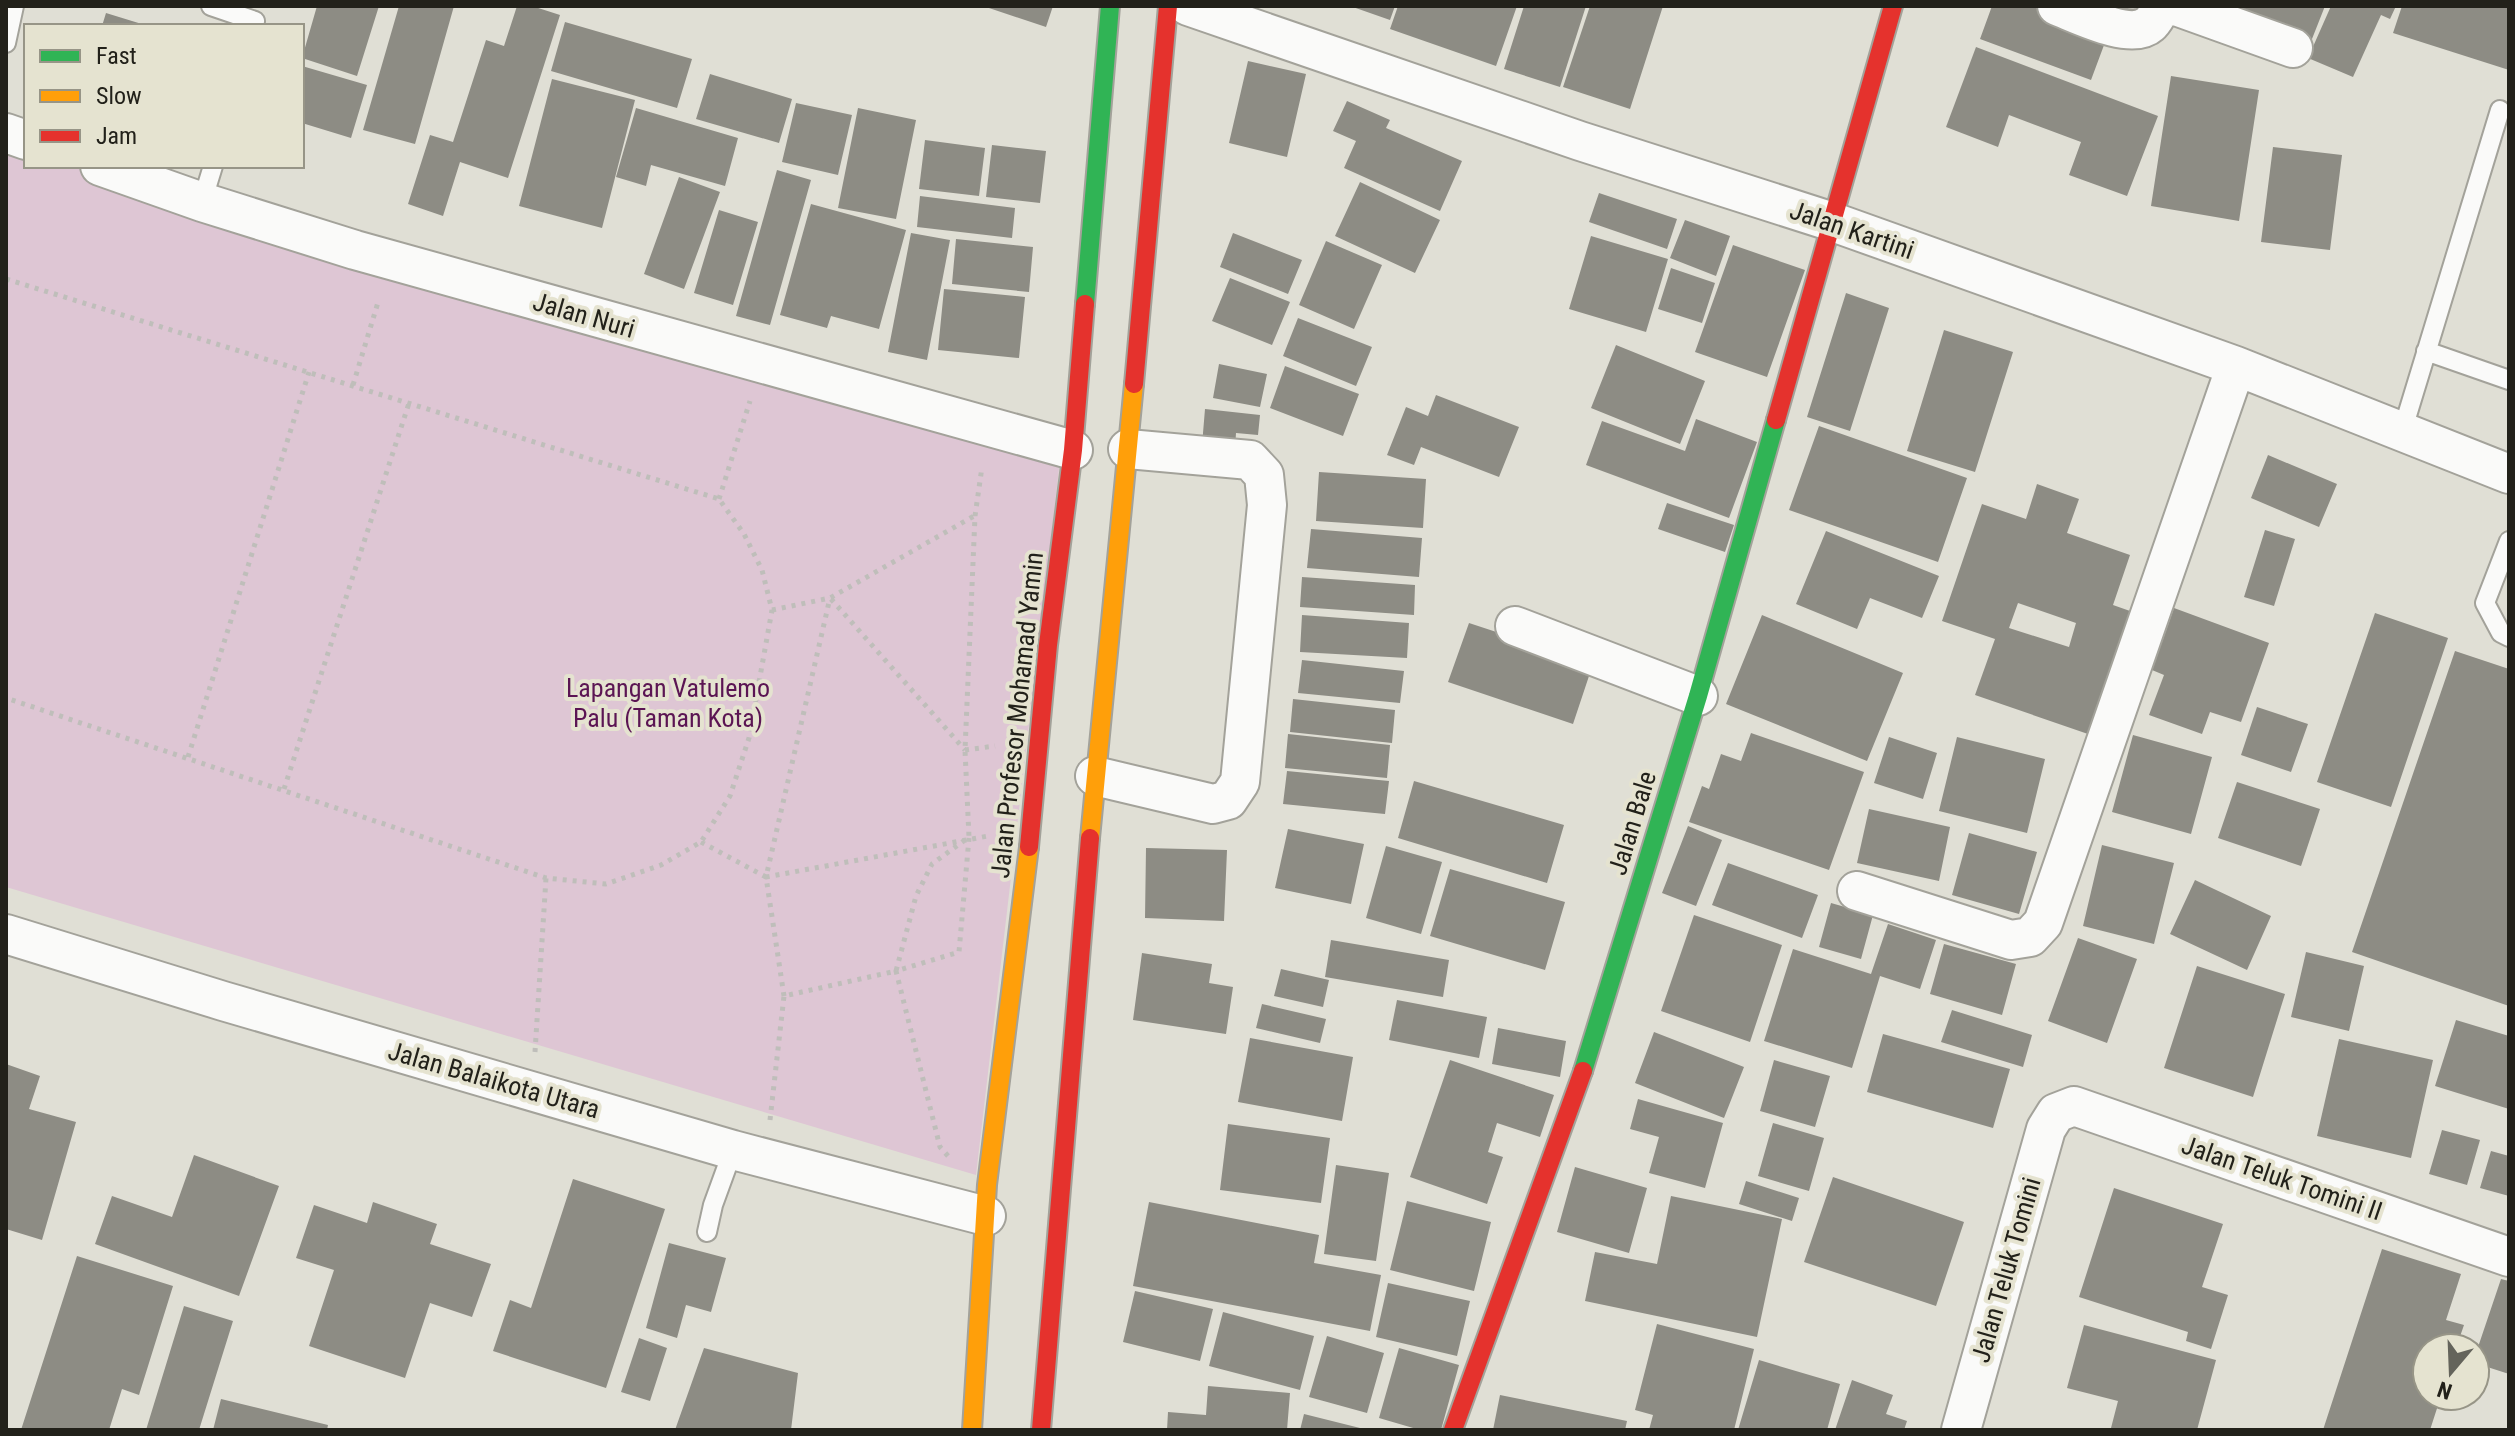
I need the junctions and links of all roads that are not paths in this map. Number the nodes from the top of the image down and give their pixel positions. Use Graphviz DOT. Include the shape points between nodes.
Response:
graph roads {
  1 [pos="14,6"];
  2 [pos="211,6"];
  3 [pos="1110,6"];
  4 [pos="1168,6"];
  5 [pos="1188,6"];
  6 [pos="1893,6"];
  7 [pos="2057,6"];
  8 [pos="254,24"];
  9 [pos="6,43"];
  10 [pos="2293,48"];
  11 [pos="2500,110"];
  12 [pos="106,168"];
  13 [pos="212,168"];
  14 [pos="202,202"];
  15 [pos="1833,222"];
  16 [pos="2426,351"];
  17 [pos="2236,366"];
  18 [pos="2509,380"];
  19 [pos="2402,432"];
  20 [pos="1128,449"];
  21 [pos="1073,450"];
  22 [pos="2509,474"];
  23 [pos="2509,541"];
  24 [pos="1515,626"];
  25 [pos="2509,637"];
  26 [pos="1698,696"];
  27 [pos="1095,776"];
  28 [pos="1857,891"];
  29 [pos="6,934"];
  30 [pos="2056,1113"];
  31 [pos="750,1154"];
  32 [pos="986,1207"];
  33 [pos="707,1232"];
  34 [pos="2509,1257"];
  35 [pos="972,1430"];
  36 [pos="1041,1430"];
  37 [pos="1453,1430"];
  38 [pos="1961,1430"];
  1 -- 9 [label="lane"];
  2 -- 8 [label="lane"];
  3 -- 21 [label="main road, Jalan Profesor Mohamad Yamin"];
  4 -- 20 [label="main road"];
  5 -- 15 [label="street, Jalan Kartini"];
  6 -- 15 [label="main road, Jalan Bale"];
  7 -- 10 [label="street" via="2134,31 2150,25 2161,8 2176,6"];
  11 -- 16 [label="lane"];
  12 -- 14 [label="street, Jalan Nuri"];
  13 -- 14 [label="lane"];
  14 -- 21 [label="street, Jalan Nuri" via="355,250"];
  15 -- 17 [label="street, Jalan Kartini"];
  15 -- 26 [label="main road, Jalan Bale"];
  16 -- 18 [label="lane"];
  16 -- 19 [label="lane"];
  17 -- 19 [label="street, Jalan Kartini"];
  17 -- 28 [label="street" via="2043,923 2030,937 2011,940"];
  19 -- 22 [label="street, Jalan Kartini"];
  20 -- 27 [label="main road" via="1098,698"];
  20 -- 27 [label="street" via="1250,460 1264,475 1267,505 1240,782 1228,800 1213,804"];
  21 -- 32 [label="main road, Jalan Profesor Mohamad Yamin" via="1052,693"];
  23 -- 25 [label="lane" via="2485,603 2501,633"];
  24 -- 26 [label="street"];
  26 -- 37 [label="main road, Jalan Bale" via="1577,1089"];
  27 -- 36 [label="main road"];
  29 -- 31 [label="street, Jalan Balaikota Utara"];
  30 -- 34 [label="street, Jalan Teluk Tomini II" via="2074,1106"];
  30 -- 38 [label="street, Jalan Teluk Tomini" via="2046,1129"];
  31 -- 32 [label="street, Jalan Balaikota Utara"];
  31 -- 33 [label="lane" via="713,1205"];
  32 -- 35 [label="main road, Jalan Profesor Mohamad Yamin"];
}
